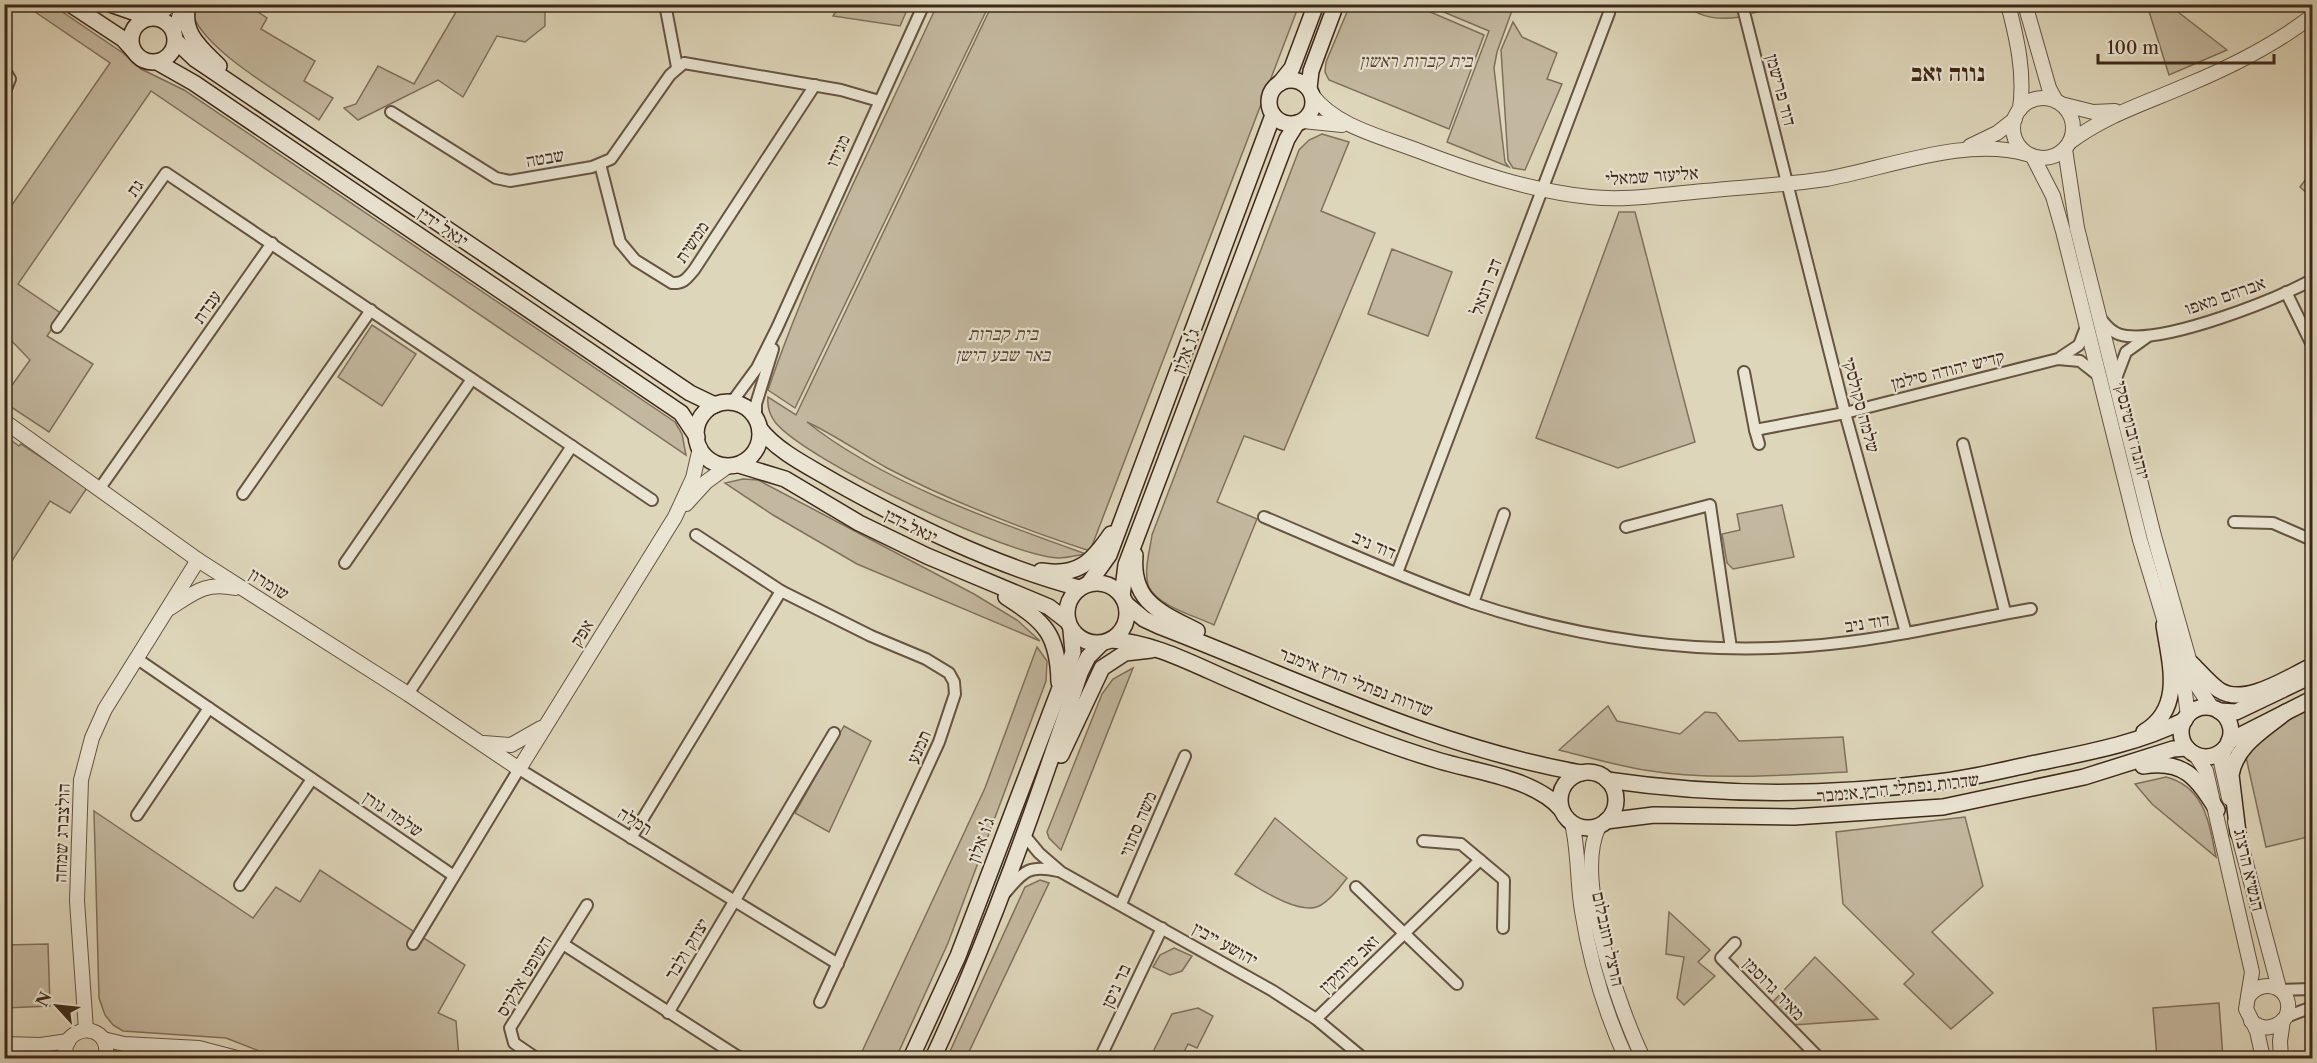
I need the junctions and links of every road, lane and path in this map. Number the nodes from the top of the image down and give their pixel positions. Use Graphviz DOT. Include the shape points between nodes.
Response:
graph roads {
  1 [pos="70,4"];
  2 [pos="110,4"];
  3 [pos="171,4"];
  4 [pos="186,4"];
  5 [pos="665,4"];
  6 [pos="924,4"];
  7 [pos="1316,4"];
  8 [pos="1336,4"];
  9 [pos="1742,4"];
  10 [pos="2008,4"];
  11 [pos="2025,4"];
  12 [pos="1609,13"];
  13 [pos="2313,16"];
  14 [pos="152,18"];
  15 [pos="175,36"];
  16 [pos="133,50"];
  17 [pos="157,62"];
  18 [pos="677,67"];
  19 [pos="4,69"];
  20 [pos="1281,83"];
  21 [pos="815,85"];
  22 [pos="1310,92"];
  23 [pos="4,94"];
  24 [pos="254,99"];
  25 [pos="879,101"];
  26 [pos="2059,103"];
  27 [pos="2128,108"];
  28 [pos="391,112"];
  29 [pos="2017,114"];
  30 [pos="1274,115"];
  31 [pos="1300,122"];
  32 [pos="1361,128"];
  33 [pos="2067,145"];
  34 [pos="1952,152"];
  35 [pos="2030,155"];
  36 [pos="600,164"];
  37 [pos="1789,183"];
  38 [pos="1541,189"];
  39 [pos="272,243"];
  40 [pos="2313,280"];
  41 [pos="2286,292"];
  42 [pos="371,310"];
  43 [pos="785,312"];
  44 [pos="2099,316"];
  45 [pos="2087,325"];
  46 [pos="57,327"];
  47 [pos="2147,337"];
  48 [pos="2313,345"];
  49 [pos="2058,359"];
  50 [pos="1744,372"];
  51 [pos="2099,376"];
  52 [pos="472,379"];
  53 [pos="2115,381"];
  54 [pos="732,402"];
  55 [pos="715,405"];
  56 [pos="1845,412"];
  57 [pos="4,422"];
  58 [pos="758,423"];
  59 [pos="1755,430"];
  60 [pos="698,442"];
  61 [pos="1759,444"];
  62 [pos="1963,444"];
  63 [pos="572,446"];
  64 [pos="733,465"];
  65 [pos="100,488"];
  66 [pos="243,494"];
  67 [pos="652,500"];
  68 [pos="1125,514"];
  69 [pos="1504,514"];
  70 [pos="675,517"];
  71 [pos="1264,517"];
  72 [pos="2234,522"];
  73 [pos="1626,527"];
  74 [pos="696,535"];
  75 [pos="1136,538"];
  76 [pos="2313,540"];
  77 [pos="198,560"];
  78 [pos="345,563"];
  79 [pos="1004,564"];
  80 [pos="1397,573"];
  81 [pos="979,579"];
  82 [pos="1084,586"];
  83 [pos="246,591"];
  84 [pos="781,591"];
  85 [pos="1124,600"];
  86 [pos="1473,603"];
  87 [pos="2031,609"];
  88 [pos="166,610"];
  89 [pos="2005,612"];
  90 [pos="2164,625"];
  91 [pos="1069,626"];
  92 [pos="1906,633"];
  93 [pos="1106,642"];
  94 [pos="1731,648"];
  95 [pos="1154,649"];
  96 [pos="136,658"];
  97 [pos="2191,663"];
  98 [pos="2313,666"];
  99 [pos="1274,672"];
  100 [pos="2313,675"];
  101 [pos="1059,691"];
  102 [pos="408,694"];
  103 [pos="2313,699"];
  104 [pos="209,708"];
  105 [pos="2216,710"];
  106 [pos="2286,712"];
  107 [pos="2186,718"];
  108 [pos="549,721"];
  109 [pos="834,733"];
  110 [pos="478,742"];
  111 [pos="2123,745"];
  112 [pos="2227,745"];
  113 [pos="2191,751"];
  114 [pos="1185,756"];
  115 [pos="519,769"];
  116 [pos="1581,773"];
  117 [pos="2095,774"];
  118 [pos="312,779"];
  119 [pos="1607,780"];
  120 [pos="1561,809"];
  121 [pos="2217,810"];
  122 [pos="137,815"];
  123 [pos="1030,821"];
  124 [pos="1572,823"];
  125 [pos="1602,823"];
  126 [pos="2238,833"];
  127 [pos="1025,836"];
  128 [pos="631,838"];
  129 [pos="1423,841"];
  130 [pos="1480,860"];
  131 [pos="1061,872"];
  132 [pos="454,876"];
  133 [pos="240,885"];
  134 [pos="1356,887"];
  135 [pos="1001,899"];
  136 [pos="735,902"];
  137 [pos="1121,904"];
  138 [pos="587,905"];
  139 [pos="1162,928"];
  140 [pos="1503,928"];
  141 [pos="1405,933"];
  142 [pos="1735,943"];
  143 [pos="412,944"];
  144 [pos="563,944"];
  145 [pos="838,964"];
  146 [pos="1457,984"];
  147 [pos="2280,989"];
  148 [pos="2313,989"];
  149 [pos="2248,997"];
  150 [pos="819,1002"];
  151 [pos="2313,1007"];
  152 [pos="668,1012"];
  153 [pos="2285,1018"];
  154 [pos="1316,1019"];
  155 [pos="2251,1021"];
  156 [pos="86,1030"];
  157 [pos="103,1039"];
  158 [pos="68,1041"];
  159 [pos="4,1044"];
  160 [pos="1812,1056"];
  161 [pos="67,1059"];
  162 [pos="105,1059"];
  163 [pos="237,1059"];
  164 [pos="536,1059"];
  165 [pos="740,1059"];
  166 [pos="911,1059"];
  167 [pos="933,1059"];
  168 [pos="1100,1059"];
  169 [pos="1363,1059"];
  170 [pos="1626,1059"];
  171 [pos="1643,1059"];
  172 [pos="2263,1059"];
  173 [pos="2281,1059"];
  1 -- 16 [label="main road"];
  2 -- 14 [label="main road"];
  3 -- 14 [label="street"];
  4 -- 15 [label="street"];
  4 -- 24 [label="main road" via="189,34"];
  5 -- 18 [label="street"];
  6 -- 25 [label="street, מגידו"];
  7 -- 20 [label="main road" via="1292,68"];
  8 -- 22 [label="main road" via="1311,71"];
  9 -- 37 [label="street, דוד פרישמן"];
  10 -- 29 [label="street" via="2023,88"];
  11 -- 26 [label="street" via="2046,79"];
  12 -- 38 [label="street, דב רונאל"];
  13 -- 27 [label="street" via="2294,30 2189,84"];
  14 -- 15 [label="main road" via="166,22"];
  14 -- 16 [label="main road" via="134,30"];
  15 -- 17 [label="main road" via="170,55"];
  15 -- 24 [label="main road, יגאל ידין" via="195,58"];
  16 -- 17 [label="main road" via="143,60"];
  17 -- 60 [label="main road, יגאל ידין" via="194,83 681,412"];
  18 -- 21 [label="street" via="694,62"];
  18 -- 36 [label="street" via="611,159"];
  19 -- 23 [label="street" via="10,79"];
  20 -- 22 [label="main road" via="1292,80"];
  20 -- 30 [label="main road" via="1269,101"];
  21 -- 25 [label="street"];
  21 -- 36 [label="street, ממשית" via="686,281 672,283 635,260 620,242"];
  22 -- 31 [label="main road" via="1312,110"];
  22 -- 32 [label="street, אליעזר שמאלי" via="1327,112"];
  24 -- 55 [label="main road, יגאל ידין" via="680,387"];
  25 -- 43 [label="street, מגידו"];
  26 -- 27 [label="street" via="2093,112"];
  26 -- 29 [label="street" via="2037,99"];
  26 -- 33 [label="street" via="2071,117 2073,134"];
  27 -- 33 [label="street"];
  28 -- 36 [label="street, שבטה" via="503,182"];
  29 -- 34 [label="street, אליעזר שמאלי" via="1985,139"];
  29 -- 35 [label="street" via="2017,142"];
  30 -- 31 [label="main road" via="1284,123"];
  30 -- 68 [label="main road, ג'ו אלון"];
  31 -- 32 [label="street, אליעזר שמאלי"];
  31 -- 75 [label="main road, ג'ו אלון" via="1287,139"];
  32 -- 38 [label="street, אליעזר שמאלי" via="1487,176"];
  33 -- 35 [label="street" via="2050,158"];
  33 -- 44 [label="street, יוהנה זבוטינסקי" via="2077,228"];
  34 -- 35 [label="street, אליעזר שמאלי" via="1983,148"];
  34 -- 37 [label="street, אליעזר שמאלי"];
  35 -- 45 [label="street, יוהנה זבוטינסקי" via="2053,196"];
  37 -- 38 [label="street, אליעזר שמאלי" via="1625,198 1592,198"];
  37 -- 56 [label="street, שלמה סקולסקי"];
  38 -- 80 [label="street, דב רונאל"];
  39 -- 42 [label="street"];
  39 -- 46 [label="street, גת" via="166,173"];
  39 -- 65 [label="street, עבדת"];
  40 -- 41 [label="street, אברהם מאפו"];
  41 -- 47 [label="street, אברהם מאפו" via="2209,321"];
  41 -- 48 [label="street"];
  42 -- 52 [label="street"];
  42 -- 66 [label="street"];
  43 -- 54 [label="street, מגידו" via="757,368"];
  43 -- 58 [label="street, מגידו" via="760,388"];
  44 -- 47 [label="street, אברהם מאפו" via="2107,328 2117,333"];
  44 -- 53 [label="street, יוהנה זבוטינסקי"];
  45 -- 49 [label="street, קדיש יהודה סילמן" via="2079,345"];
  45 -- 51 [label="street, יוהנה זבוטינסקי"];
  47 -- 53 [label="street, אברהם מאפו" via="2126,352"];
  49 -- 51 [label="street, קדיש יהודה סילמן" via="2080,361"];
  49 -- 56 [label="street, קדיש יהודה סילמן"];
  50 -- 59 [label="street"];
  51 -- 90 [label="street, יוהנה זבוטינסקי"];
  52 -- 63 [label="street"];
  52 -- 78 [label="street"];
  53 -- 97 [label="street, יוהנה זבוטינסקי" via="2165,580"];
  54 -- 55 [label="main road"];
  54 -- 58 [label="main road" via="746,407"];
  55 -- 60 [label="main road" via="701,418"];
  56 -- 59 [label="street, קדיש יהודה סילמן"];
  56 -- 92 [label="street, שלמה סקולסקי"];
  57 -- 65 [label="street, שומרון"];
  58 -- 64 [label="main road" via="758,447"];
  58 -- 79 [label="main road, יגאל ידין" via="780,447 870,502"];
  59 -- 61 [label="street"];
  60 -- 64 [label="main road" via="711,461"];
  60 -- 70 [label="street, אפק" via="693,478"];
  62 -- 89 [label="street"];
  63 -- 67 [label="street"];
  63 -- 102 [label="street"];
  64 -- 70 [label="street, אפק" via="706,482"];
  64 -- 81 [label="main road, יגאל ידין" via="785,479 859,523"];
  65 -- 77 [label="street, שומרון"];
  68 -- 79 [label="main road" via="1094,558 1073,571 1044,572"];
  68 -- 82 [label="main road, ג'ו אלון" via="1108,555"];
  69 -- 86 [label="street"];
  70 -- 108 [label="street, אפק"];
  71 -- 80 [label="street, דוד ניב"];
  72 -- 76 [label="street" via="2273,523"];
  73 -- 94 [label="street" via="1710,505"];
  74 -- 84 [label="street, תמנע"];
  75 -- 85 [label="main road, ג'ו אלון" via="1126,565"];
  75 -- 99 [label="main road" via="1136,581 1146,600 1160,612"];
  77 -- 83 [label="street, שומרון"];
  77 -- 88 [label="street, הולצברג שמחה"];
  79 -- 82 [label="main road, יגאל ידין" via="1043,579"];
  80 -- 86 [label="street, דוד ניב"];
  81 -- 91 [label="main road, יגאל ידין" via="1049,607"];
  81 -- 101 [label="main road" via="1037,617 1047,628 1056,650"];
  82 -- 85 [label="main road" via="1108,584"];
  82 -- 91 [label="main road" via="1068,602"];
  83 -- 88 [label="street" via="217,584"];
  83 -- 102 [label="street, שומרון"];
  84 -- 128 [label="street"];
  84 -- 145 [label="street, תמנע" via="927,659 949,673 954,682 953,705 939,742"];
  85 -- 93 [label="main road" via="1125,625"];
  85 -- 99 [label="main road, שדרות נפתלי הרץ אימבר" via="1144,619"];
  86 -- 94 [label="street, דוד ניב" via="1562,628 1656,644"];
  87 -- 89 [label="street, דוד ניב"];
  88 -- 96 [label="street, הולצברג שמחה"];
  89 -- 92 [label="street, דוד ניב"];
  90 -- 107 [label="street, יוהנה זבוטינסקי" via="2184,685"];
  90 -- 111 [label="main road" via="2173,684 2169,705 2157,723"];
  91 -- 93 [label="main road" via="1084,641"];
  91 -- 101 [label="main road, ג'ו אלון" via="1073,652"];
  92 -- 94 [label="street, דוד ניב" via="1807,646"];
  93 -- 95 [label="main road" via="1129,641"];
  93 -- 123 [label="main road" via="1088,657 1080,673"];
  95 -- 120 [label="main road" via="1395,746 1530,787 1553,799"];
  95 -- 123 [label="main road" via="1125,653 1102,668"];
  96 -- 104 [label="street, שלמה גורן"];
  96 -- 156 [label="street, הולצברג שמחה" via="92,738 81,780 77,901"];
  97 -- 98 [label="main road" via="2218,689 2236,695 2258,691"];
  97 -- 105 [label="street, יוהנה זבוטינסקי" via="2196,684"];
  99 -- 116 [label="main road, שדרות נפתלי הרץ אימבר" via="1445,736"];
  100 -- 105 [label="main road" via="2236,712"];
  101 -- 166 [label="main road, ג'ו אלון" via="958,956"];
  102 -- 110 [label="street, שומרון"];
  103 -- 106 [label="main road"];
  104 -- 118 [label="street, שלמה גורן"];
  104 -- 122 [label="street"];
  105 -- 107 [label="main road" via="2199,708"];
  105 -- 112 [label="main road" via="2230,724"];
  106 -- 112 [label="main road"];
  106 -- 126 [label="main road" via="2245,745 2232,766"];
  107 -- 111 [label="main road, שדרות נפתלי הרץ אימבר"];
  107 -- 113 [label="main road" via="2181,734"];
  108 -- 110 [label="street" via="511,745"];
  108 -- 115 [label="street, אפק"];
  109 -- 136 [label="street"];
  110 -- 115 [label="street, שומרון"];
  111 -- 119 [label="main road, שדרות נפתלי הרץ אימבר" via="1940,782 1867,789 1707,791"];
  112 -- 113 [label="main road" via="2214,755"];
  112 -- 126 [label="street, הנשיא הרצוג" via="2222,774"];
  113 -- 117 [label="main road, שדרות נפתלי הרץ אימבר" via="2173,749"];
  113 -- 121 [label="street, הנשיא הרצוג" via="2206,771"];
  114 -- 137 [label="street, משה סתווי"];
  115 -- 128 [label="street, רמלה"];
  115 -- 132 [label="street"];
  116 -- 119 [label="main road" via="1595,773"];
  116 -- 120 [label="main road" via="1564,787"];
  117 -- 121 [label="main road" via="2167,763 2200,782"];
  117 -- 125 [label="main road, שדרות נפתלי הרץ אימבר" via="1943,807 1794,817 1654,815"];
  118 -- 132 [label="street, שלמה גורן"];
  118 -- 133 [label="street"];
  119 -- 125 [label="main road" via="1614,791 1614,810"];
  120 -- 124 [label="main road"];
  121 -- 149 [label="street, הנשיא הרצוג" via="2252,972"];
  123 -- 127 [label="main road"];
  124 -- 125 [label="main road" via="1585,828"];
  124 -- 170 [label="street, הרצל רוזנבלום" via="1588,942 1602,997"];
  125 -- 171 [label="street, הרצל רוזנבלום" via="1591,848 1596,908 1616,993"];
  126 -- 147 [label="street, הנשיא הרצוג"];
  127 -- 131 [label="street, יהושע ייבין"];
  127 -- 135 [label="main road"];
  128 -- 136 [label="street, רמלה"];
  129 -- 130 [label="street" via="1461,844"];
  130 -- 140 [label="street" via="1504,880"];
  130 -- 141 [label="street, זאב טיומקין"];
  131 -- 135 [label="street, יהושע ייבין" via="1037,867 1026,871"];
  131 -- 137 [label="street, יהושע ייבין"];
  132 -- 143 [label="street"];
  134 -- 141 [label="street, זאב טיומקין"];
  135 -- 167 [label="main road"];
  136 -- 145 [label="street, רמלה"];
  136 -- 152 [label="street, יצחק ולבר"];
  137 -- 139 [label="street, יהושע ייבין"];
  138 -- 144 [label="street, השופט אלקיס"];
  139 -- 154 [label="street, יהושע ייבין"];
  139 -- 168 [label="street, בר ניסן"];
  141 -- 146 [label="street, זאב טיומקין"];
  141 -- 154 [label="street, זאב טיומקין"];
  142 -- 160 [label="street, מאיר גרוסמן" via="1720,958"];
  144 -- 152 [label="street"];
  144 -- 164 [label="street, השופט אלקיס" via="510,1028 514,1043"];
  145 -- 150 [label="street, תמנע"];
  147 -- 148 [label="street"];
  147 -- 149 [label="street" via="2258,987"];
  147 -- 153 [label="street" via="2288,1003"];
  149 -- 155 [label="street" via="2246,1009"];
  151 -- 153 [label="street"];
  152 -- 165 [label="street"];
  153 -- 155 [label="street" via="2267,1028"];
  153 -- 173 [label="street"];
  154 -- 169 [label="street, יהושע ייבין"];
  155 -- 172 [label="street" via="2258,1030"];
  156 -- 157 [label="street"];
  156 -- 158 [label="street" via="75,1033"];
  157 -- 162 [label="street"];
  157 -- 163 [label="street" via="124,1044 199,1048"];
  158 -- 159 [label="street"];
  158 -- 161 [label="street"];
}
